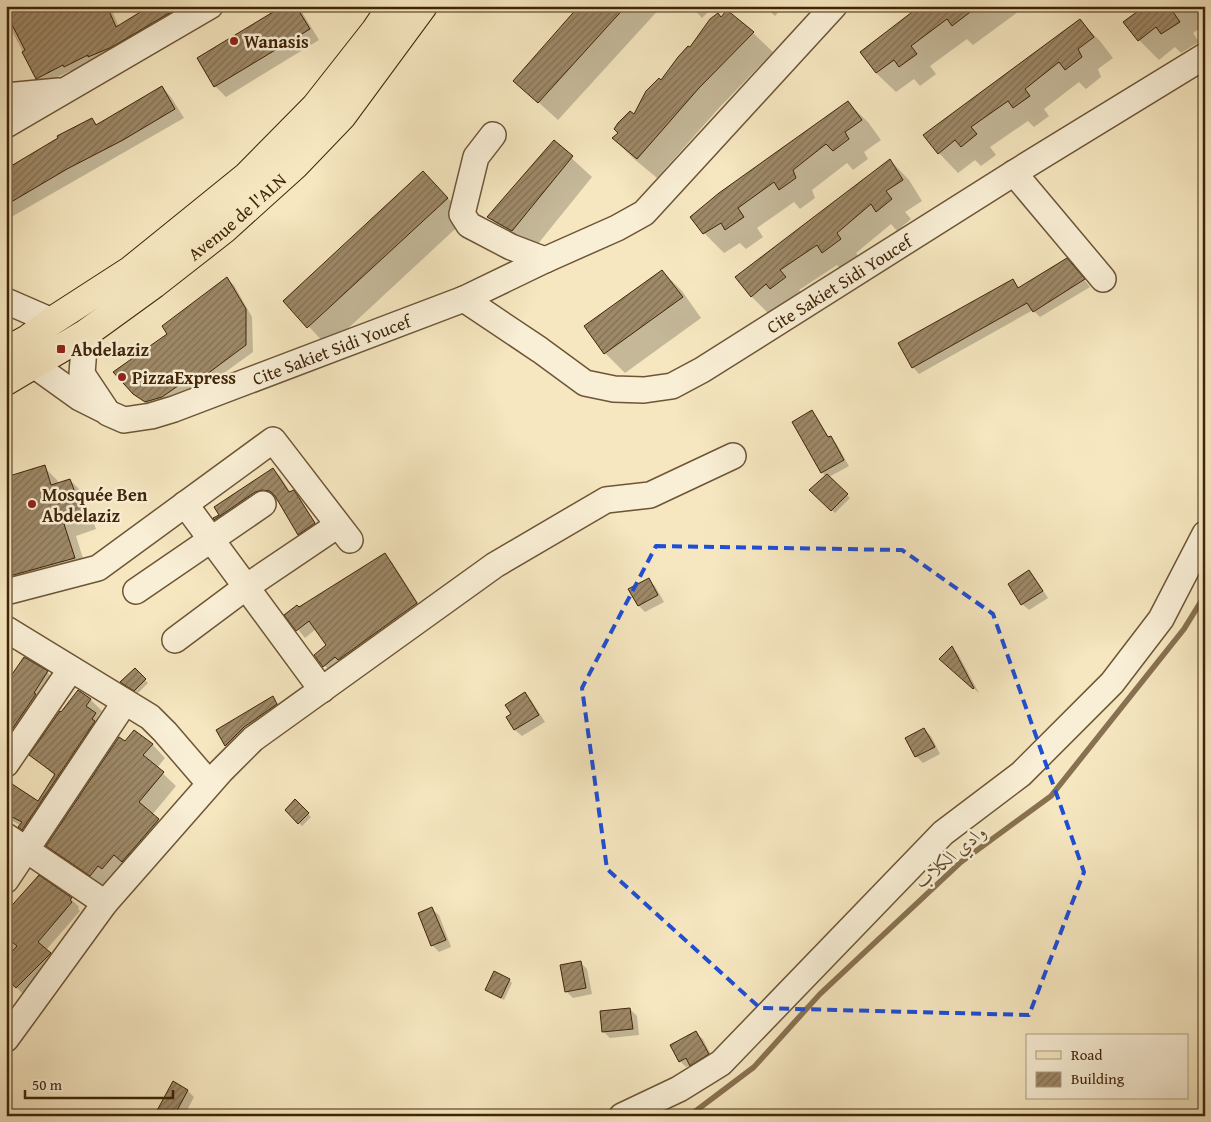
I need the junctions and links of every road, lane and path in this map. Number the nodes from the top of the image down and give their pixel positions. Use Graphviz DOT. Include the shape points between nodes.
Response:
graph roads {
  1 [pos="210,6"];
  2 [pos="392,6"];
  3 [pos="423,6"];
  4 [pos="834,6"];
  5 [pos="1205,56"];
  6 [pos="65,90"];
  7 [pos="6,96"];
  8 [pos="6,124"];
  9 [pos="493,135"];
  10 [pos="1014,173"];
  11 [pos="545,260"];
  12 [pos="1102,279"];
  13 [pos="464,299"];
  14 [pos="6,301"];
  15 [pos="52,321"];
  16 [pos="85,334"];
  17 [pos="6,352"];
  18 [pos="34,365"];
  19 [pos="6,381"];
  20 [pos="108,413"];
  21 [pos="733,456"];
  22 [pos="185,504"];
  23 [pos="264,504"];
  24 [pos="1205,534"];
  25 [pos="211,539"];
  26 [pos="246,587"];
  27 [pos="136,590"];
  28 [pos="6,592"];
  29 [pos="8,635"];
  30 [pos="175,640"];
  31 [pos="71,669"];
  32 [pos="322,690"];
  33 [pos="125,702"];
  34 [pos="6,764"];
  35 [pos="210,783"];
  36 [pos="6,836"];
  37 [pos="27,849"];
  38 [pos="6,880"];
  39 [pos="105,904"];
  40 [pos="8,1035"];
  41 [pos="622,1116"];
  1 -- 6 [label="street"];
  2 -- 15 [label="main road" via="316,106 246,177 131,270"];
  3 -- 16 [label="main road, Avenue de l'ALN" via="342,116 295,166 223,230"];
  4 -- 11 [label="street, Cite Sakiet Sidi Youcef" via="644,213"];
  5 -- 10 [label="street, Cite Sakiet Sidi Youcef"];
  6 -- 7 [label="street"];
  6 -- 8 [label="street"];
  9 -- 11 [label="street" via="476,157 462,214 468,225"];
  10 -- 12 [label="street"];
  10 -- 13 [label="street, Cite Sakiet Sidi Youcef" via="672,386 644,390 585,383"];
  11 -- 13 [label="street, Cite Sakiet Sidi Youcef"];
  13 -- 20 [label="street, Cite Sakiet Sidi Youcef" via="174,409 124,420"];
  14 -- 15 [label="street"];
  15 -- 17 [label="main road"];
  16 -- 18 [label="main road, Avenue de l'ALN"];
  16 -- 20 [label="street" via="82,374"];
  17 -- 18 [label="street, Cite Sakiet Sidi Youcef"];
  18 -- 19 [label="main road, Avenue de l'ALN"];
  18 -- 20 [label="street, Cite Sakiet Sidi Youcef" via="80,398"];
  21 -- 32 [label="street" via="650,496 606,500 495,566"];
  22 -- 25 [label="street"];
  22 -- 26 [label="street" via="273,440 344,532"];
  22 -- 28 [label="street" via="98,568"];
  23 -- 25 [label="street"];
  24 -- 41 [label="street" via="1161,619 1112,683 1021,774 943,832 721,1063 679,1089"];
  25 -- 26 [label="street"];
  25 -- 27 [label="street"];
  26 -- 30 [label="street"];
  26 -- 32 [label="street"];
  29 -- 31 [label="street"];
  31 -- 33 [label="street"];
  31 -- 34 [label="street"];
  32 -- 35 [label="street" via="253,739"];
  33 -- 35 [label="street" via="150,717"];
  33 -- 37 [label="street"];
  35 -- 39 [label="street"];
  36 -- 37 [label="street"];
  37 -- 38 [label="street"];
  37 -- 39 [label="street"];
  39 -- 40 [label="street"];
}
